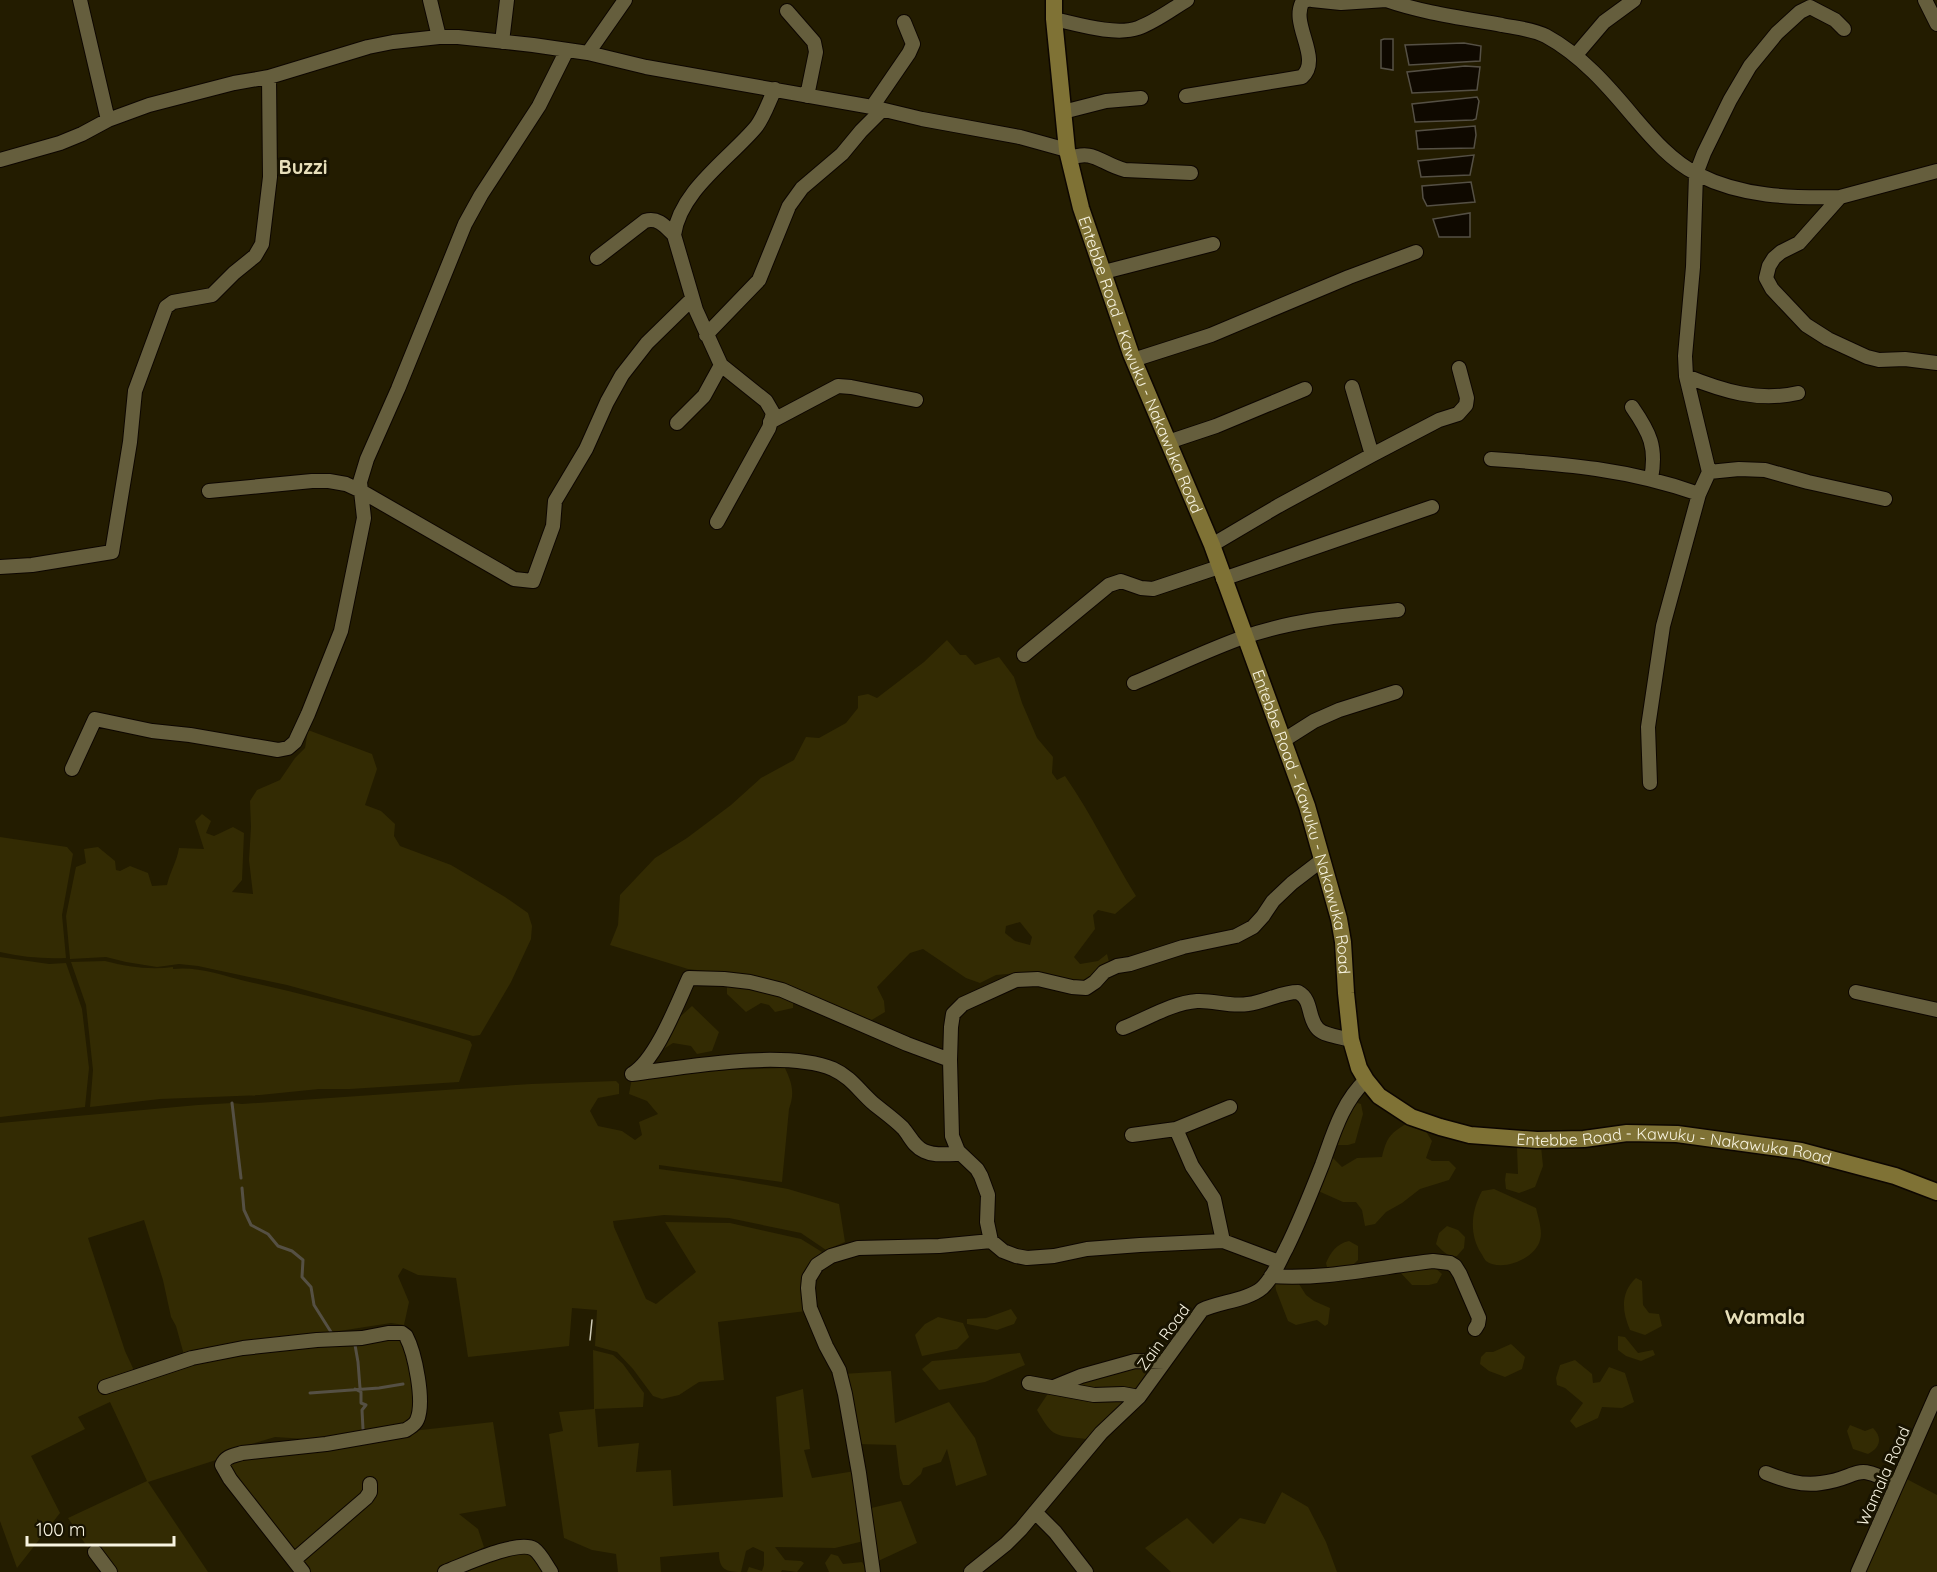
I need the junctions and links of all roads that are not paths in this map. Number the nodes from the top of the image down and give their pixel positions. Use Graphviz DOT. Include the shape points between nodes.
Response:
graph roads {
  1 [pos="80,0"];
  2 [pos="430,0"];
  3 [pos="507,0"];
  4 [pos="625,0"];
  5 [pos="1054,0"];
  6 [pos="1187,0"];
  7 [pos="1308,0"];
  8 [pos="1312,0"];
  9 [pos="1386,0"];
  10 [pos="1634,0"];
  11 [pos="1925,0"];
  12 [pos="787,11"];
  13 [pos="1054,19"];
  14 [pos="904,22"];
  15 [pos="1937,24"];
  16 [pos="1844,29"];
  17 [pos="440,37"];
  18 [pos="502,42"];
  19 [pos="567,50"];
  20 [pos="588,53"];
  21 [pos="1575,56"];
  22 [pos="269,77"];
  23 [pos="775,89"];
  24 [pos="807,96"];
  25 [pos="1186,96"];
  26 [pos="1141,98"];
  27 [pos="877,108"];
  28 [pos="1063,112"];
  29 [pos="108,120"];
  30 [pos="1068,155"];
  31 [pos="0,160"];
  32 [pos="1937,171"];
  33 [pos="1191,173"];
  34 [pos="1696,174"];
  35 [pos="1840,197"];
  36 [pos="674,235"];
  37 [pos="1213,244"];
  38 [pos="1416,252"];
  39 [pos="597,258"];
  40 [pos="1104,272"];
  41 [pos="692,299"];
  42 [pos="706,335"];
  43 [pos="1133,360"];
  44 [pos="1937,363"];
  45 [pos="721,365"];
  46 [pos="1459,369"];
  47 [pos="1686,376"];
  48 [pos="1352,387"];
  49 [pos="1305,389"];
  50 [pos="1798,393"];
  51 [pos="916,400"];
  52 [pos="1632,407"];
  53 [pos="771,422"];
  54 [pos="678,423"];
  55 [pos="1168,442"];
  56 [pos="1372,455"];
  57 [pos="1491,459"];
  58 [pos="1709,472"];
  59 [pos="1651,479"];
  60 [pos="209,491"];
  61 [pos="361,491"];
  62 [pos="1699,494"];
  63 [pos="1885,499"];
  64 [pos="1432,507"];
  65 [pos="717,522"];
  66 [pos="1212,545"];
  67 [pos="0,567"];
  68 [pos="1221,573"];
  69 [pos="1398,610"];
  70 [pos="1245,637"];
  71 [pos="1024,655"];
  72 [pos="1134,683"];
  73 [pos="1396,692"];
  74 [pos="1284,740"];
  75 [pos="72,769"];
  76 [pos="1650,783"];
  77 [pos="1322,860"];
  78 [pos="1856,992"];
  79 [pos="1937,1010"];
  80 [pos="1123,1028"];
  81 [pos="1351,1040"];
  82 [pos="950,1059"];
  83 [pos="1366,1080"];
  84 [pos="1230,1107"];
  85 [pos="1176,1128"];
  86 [pos="1132,1135"];
  87 [pos="958,1151"];
  88 [pos="1937,1192"];
  89 [pos="991,1241"];
  90 [pos="1223,1241"];
  91 [pos="1279,1262"];
  92 [pos="1272,1276"];
  93 [pos="1475,1329"];
  94 [pos="1164,1362"];
  95 [pos="1029,1383"];
  96 [pos="105,1387"];
  97 [pos="1053,1387"];
  98 [pos="1937,1393"];
  99 [pos="1139,1397"];
  100 [pos="1766,1473"];
  101 [pos="370,1484"];
  102 [pos="1896,1485"];
  103 [pos="1035,1512"];
  104 [pos="95,1552"];
  105 [pos="294,1560"];
  106 [pos="110,1572"];
  107 [pos="303,1572"];
  108 [pos="445,1572"];
  109 [pos="550,1572"];
  110 [pos="873,1572"];
  111 [pos="971,1572"];
  112 [pos="1086,1572"];
  113 [pos="1858,1572"];
  1 -- 29 [label="street"];
  2 -- 17 [label="street"];
  3 -- 18 [label="street"];
  4 -- 20 [label="street"];
  5 -- 13 [label="main road, Entebbe Road - Kawuku - Nakawuka Road"];
  6 -- 13 [label="street" via="1127,30"];
  7 -- 25 [label="street" via="1300,6 1310,62 1302,78"];
  8 -- 9 [label="street"];
  9 -- 21 [label="street" via="1543,34"];
  10 -- 21 [label="street" via="1604,22"];
  11 -- 15 [label="street"];
  12 -- 24 [label="street" via="814,42 816,52"];
  13 -- 28 [label="main road, Entebbe Road - Kawuku - Nakawuka Road"];
  14 -- 27 [label="street" via="913,44"];
  16 -- 34 [label="street" via="1810,7 1777,33 1750,66 1730,100"];
  17 -- 18 [label="street"];
  17 -- 22 [label="street" via="368,47"];
  18 -- 19 [label="street"];
  19 -- 20 [label="street"];
  19 -- 61 [label="street" via="539,106 465,224 366,459"];
  20 -- 23 [label="street"];
  21 -- 34 [label="street" via="1614,93 1656,142"];
  22 -- 29 [label="street" via="148,105"];
  22 -- 67 [label="street" via="270,177 262,244 255,256 212,295 173,302 166,307 135,391 112,552"];
  23 -- 24 [label="street"];
  23 -- 36 [label="street" via="757,125 697,189 682,212"];
  24 -- 27 [label="street"];
  26 -- 28 [label="street" via="1106,101"];
  27 -- 30 [label="street" via="1020,138"];
  27 -- 42 [label="street" via="842,154 795,197 759,280"];
  28 -- 30 [label="main road, Entebbe Road - Kawuku - Nakawuka Road"];
  29 -- 31 [label="street" via="60,143"];
  30 -- 33 [label="street" via="1087,154 1125,170"];
  30 -- 40 [label="main road, Entebbe Road - Kawuku - Nakawuka Road" via="1081,208"];
  32 -- 35 [label="street"];
  34 -- 35 [label="street" via="1761,195"];
  34 -- 47 [label="street"];
  35 -- 44 [label="street" via="1799,243 1774,258 1766,272 1767,283 1806,325 1828,339 1879,360"];
  36 -- 39 [label="street" via="651,219"];
  36 -- 41 [label="street"];
  37 -- 40 [label="street"];
  38 -- 43 [label="street" via="1211,335"];
  40 -- 43 [label="main road, Entebbe Road - Kawuku - Nakawuka Road"];
  41 -- 42 [label="street"];
  41 -- 61 [label="street" via="647,343 622,375 555,501 553,526 533,581 514,579"];
  42 -- 45 [label="street"];
  43 -- 55 [label="main road, Entebbe Road - Kawuku - Nakawuka Road"];
  45 -- 53 [label="street" via="766,401 773,413"];
  45 -- 54 [label="street" via="704,396"];
  46 -- 56 [label="street" via="1467,398 1462,411"];
  47 -- 50 [label="street" via="1742,395"];
  47 -- 58 [label="street"];
  48 -- 56 [label="street"];
  49 -- 55 [label="street"];
  51 -- 53 [label="street" via="838,386"];
  52 -- 59 [label="street" via="1653,444"];
  53 -- 65 [label="street"];
  55 -- 66 [label="main road, Entebbe Road - Kawuku - Nakawuka Road"];
  56 -- 66 [label="street"];
  57 -- 59 [label="street" via="1585,466"];
  58 -- 62 [label="street"];
  58 -- 63 [label="street" via="1755,468"];
  59 -- 62 [label="street"];
  60 -- 61 [label="street" via="329,481"];
  61 -- 75 [label="street" via="364,518 340,631 295,742 278,750 95,719"];
  62 -- 76 [label="street" via="1663,626 1648,727"];
  64 -- 68 [label="street"];
  66 -- 68 [label="main road, Entebbe Road - Kawuku - Nakawuka Road"];
  68 -- 70 [label="main road, Entebbe Road - Kawuku - Nakawuka Road"];
  68 -- 71 [label="street" via="1154,589 1121,581 1109,585"];
  69 -- 70 [label="street" via="1338,616"];
  70 -- 72 [label="street"];
  70 -- 74 [label="main road, Entebbe Road - Kawuku - Nakawuka Road"];
  73 -- 74 [label="street" via="1339,710"];
  74 -- 77 [label="main road, Entebbe Road - Kawuku - Nakawuka Road"];
  77 -- 81 [label="main road, Entebbe Road - Kawuku - Nakawuka Road" via="1343,942"];
  77 -- 82 [label="street" via="1273,901 1253,927 1236,936 1117,966 1086,988 1038,978 1016,980 963,1004 953,1014"];
  78 -- 79 [label="street"];
  80 -- 81 [label="street" via="1195,1001 1242,1005 1298,992 1308,1000 1317,1029"];
  81 -- 83 [label="main road, Entebbe Road - Kawuku - Nakawuka Road"];
  82 -- 87 [label="street" via="952,1136"];
  82 -- 87 [label="street" via="782,990 724,979 689,978 651,1054 632,1074 738,1062 814,1063 849,1078 923,1151"];
  83 -- 88 [label="main road, Entebbe Road - Kawuku - Nakawuka Road" via="1379,1096 1411,1117 1470,1135 1537,1140 1584,1139 1628,1132 1686,1135 1802,1151 1895,1176"];
  83 -- 91 [label="street, Zain Road" via="1344,1109 1301,1218"];
  84 -- 85 [label="street"];
  85 -- 86 [label="street"];
  85 -- 90 [label="street" via="1192,1166 1214,1199"];
  87 -- 89 [label="street" via="977,1169 985,1185"];
  89 -- 90 [label="street" via="1004,1251 1027,1258 1087,1249"];
  89 -- 110 [label="street" via="858,1248 831,1256 817,1265 810,1278 810,1308 839,1370 845,1394"];
  90 -- 91 [label="street"];
  91 -- 92 [label="street, Zain Road"];
  92 -- 93 [label="street" via="1293,1278 1433,1261 1450,1263 1460,1274 1477,1312"];
  92 -- 94 [label="street, Zain Road" via="1261,1289 1202,1310"];
  94 -- 97 [label="street" via="1125,1363"];
  94 -- 99 [label="street, Zain Road"];
  95 -- 97 [label="street"];
  96 -- 105 [label="street" via="192,1358 243,1348 388,1333 406,1336 417,1370 419,1411 417,1420 406,1430 230,1456 222,1465"];
  97 -- 99 [label="street" via="1094,1395"];
  98 -- 102 [label="street, Wamala Road"];
  99 -- 103 [label="street, Zain Road" via="1101,1433"];
  100 -- 102 [label="street" via="1804,1484 1868,1471"];
  101 -- 105 [label="street" via="366,1498"];
  102 -- 113 [label="street, Wamala Road"];
  103 -- 111 [label="street, Zain Road" via="1006,1544"];
  103 -- 112 [label="street"];
  104 -- 106 [label="street"];
  105 -- 107 [label="street"];
  108 -- 109 [label="street" via="524,1546 538,1552"];
}
